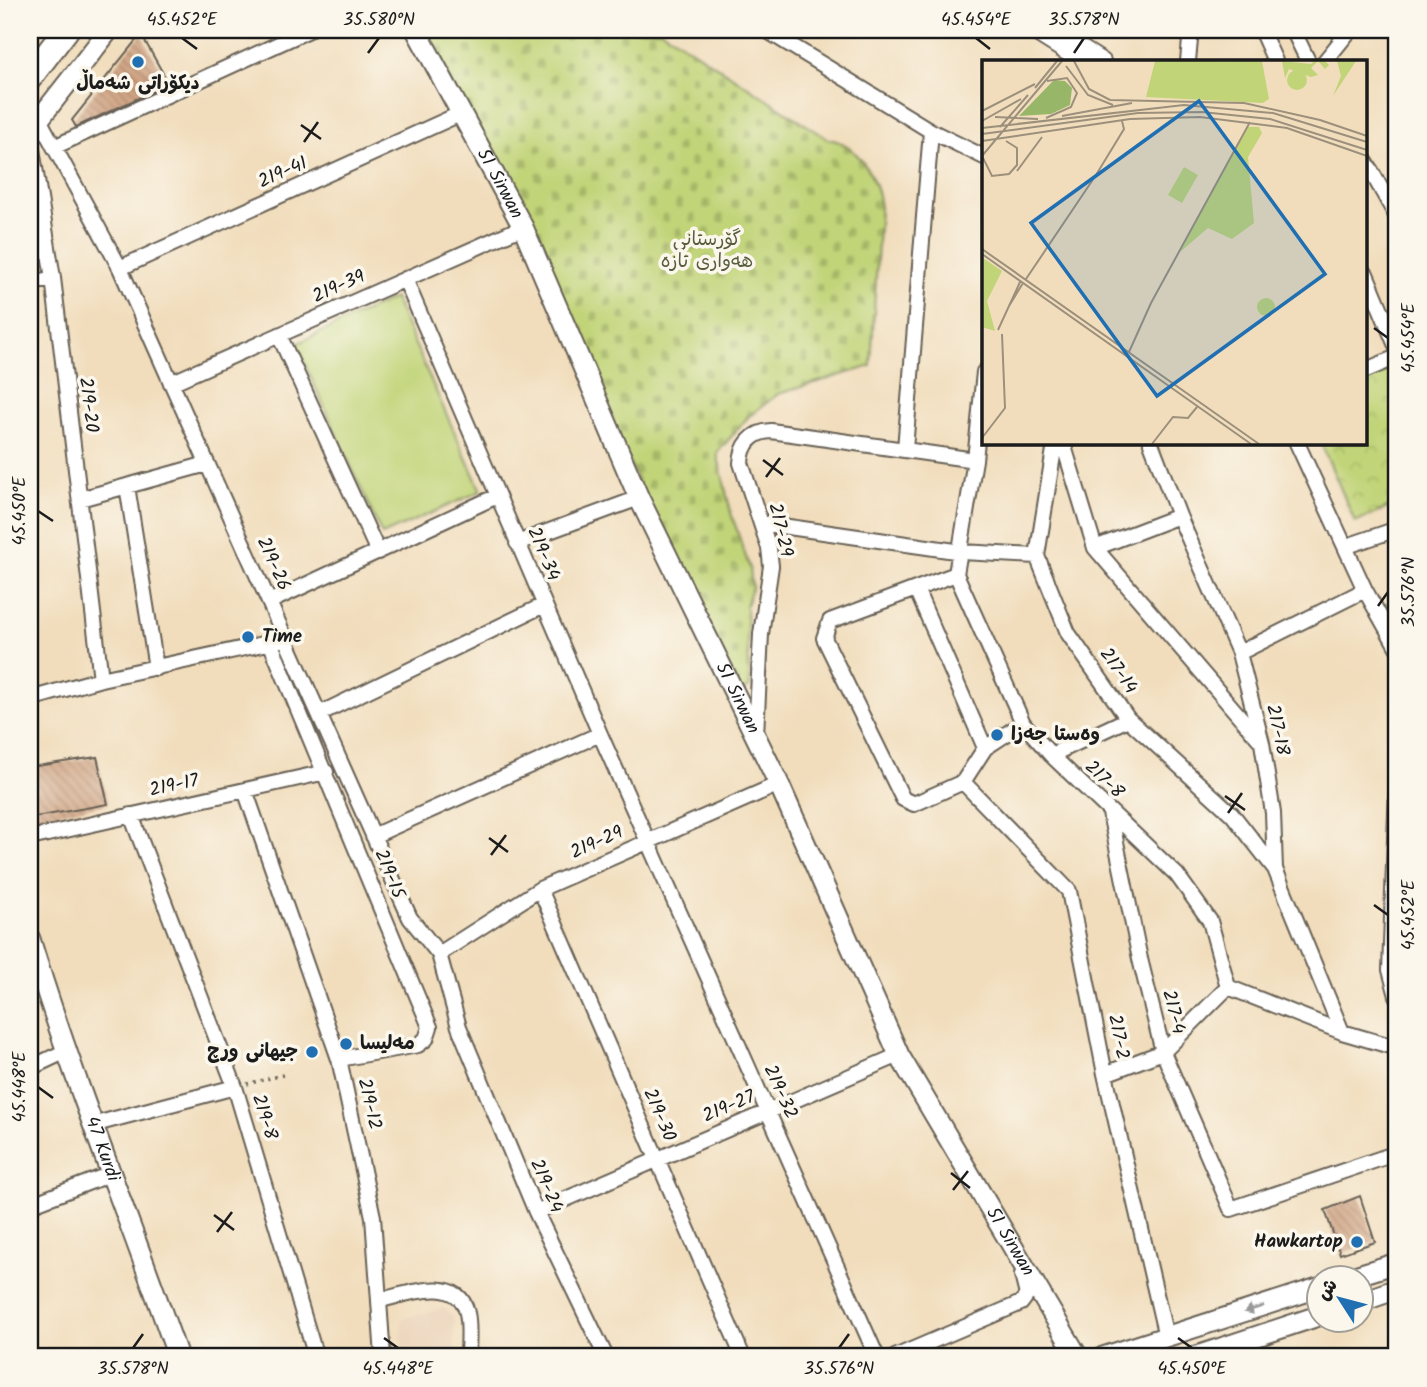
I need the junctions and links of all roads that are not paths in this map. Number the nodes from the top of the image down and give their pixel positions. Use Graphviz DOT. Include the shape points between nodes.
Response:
graph roads {
  1 [pos="66,30"];
  2 [pos="109,30"];
  3 [pos="309,30"];
  4 [pos="416,30"];
  5 [pos="766,30"];
  6 [pos="1030,30"];
  7 [pos="1054,30"];
  8 [pos="1191,30"];
  9 [pos="1261,30"];
  10 [pos="1293,30"];
  11 [pos="1350,30"];
  12 [pos="1077,60"];
  13 [pos="1101,60"];
  14 [pos="1188,60"];
  15 [pos="1275,60"];
  16 [pos="1308,60"];
  17 [pos="1326,60"];
  18 [pos="30,77"];
  19 [pos="463,113"];
  20 [pos="33,129"];
  21 [pos="931,131"];
  22 [pos="54,147"];
  23 [pos="982,156"];
  24 [pos="1368,165"];
  25 [pos="1397,216"];
  26 [pos="523,227"];
  27 [pos="120,268"];
  28 [pos="53,278"];
  29 [pos="405,279"];
  30 [pos="1368,279"];
  31 [pos="30,284"];
  32 [pos="279,335"];
  33 [pos="1397,348"];
  34 [pos="1397,357"];
  35 [pos="1368,369"];
  36 [pos="171,383"];
  37 [pos="982,392"];
  38 [pos="1055,444"];
  39 [pos="1063,444"];
  40 [pos="1151,444"];
  41 [pos="1297,444"];
  42 [pos="905,449"];
  43 [pos="975,460"];
  44 [pos="207,464"];
  45 [pos="127,486"];
  46 [pos="497,496"];
  47 [pos="639,498"];
  48 [pos="80,499"];
  49 [pos="1179,516"];
  50 [pos="761,523"];
  51 [pos="1397,528"];
  52 [pos="517,542"];
  53 [pos="1347,546"];
  54 [pos="1095,548"];
  55 [pos="378,552"];
  56 [pos="962,552"];
  57 [pos="1037,556"];
  58 [pos="956,574"];
  59 [pos="916,589"];
  60 [pos="1365,590"];
  61 [pos="269,602"];
  62 [pos="544,605"];
  63 [pos="285,639"];
  64 [pos="270,642"];
  65 [pos="1397,647"];
  66 [pos="1239,653"];
  67 [pos="156,668"];
  68 [pos="101,679"];
  69 [pos="30,699"];
  70 [pos="319,714"];
  71 [pos="1128,719"];
  72 [pos="1023,723"];
  73 [pos="600,734"];
  74 [pos="756,738"];
  75 [pos="1262,743"];
  76 [pos="985,748"];
  77 [pos="1051,755"];
  78 [pos="326,772"];
  79 [pos="963,782"];
  80 [pos="779,784"];
  81 [pos="1397,788"];
  82 [pos="245,790"];
  83 [pos="1110,813"];
  84 [pos="131,815"];
  85 [pos="373,836"];
  86 [pos="30,838"];
  87 [pos="647,842"];
  88 [pos="1275,869"];
  89 [pos="540,889"];
  90 [pos="30,939"];
  91 [pos="439,954"];
  92 [pos="1393,969"];
  93 [pos="1228,987"];
  94 [pos="1397,996"];
  95 [pos="459,1027"];
  96 [pos="1342,1032"];
  97 [pos="1397,1048"];
  98 [pos="65,1052"];
  99 [pos="1163,1052"];
  100 [pos="899,1055"];
  101 [pos="339,1059"];
  102 [pos="30,1068"];
  103 [pos="1105,1074"];
  104 [pos="235,1087"];
  105 [pos="767,1111"];
  106 [pos="92,1125"];
  107 [pos="1397,1153"];
  108 [pos="657,1159"];
  109 [pos="113,1173"];
  110 [pos="30,1205"];
  111 [pos="536,1212"];
  112 [pos="1008,1241"];
  113 [pos="1397,1263"];
  114 [pos="1374,1271"];
  115 [pos="1397,1289"];
  116 [pos="1304,1293"];
  117 [pos="1374,1297"];
  118 [pos="381,1300"];
  119 [pos="1304,1321"];
  120 [pos="1166,1337"];
  121 [pos="1208,1356"];
  122 [pos="178,1357"];
  123 [pos="316,1357"];
  124 [pos="383,1357"];
  125 [pos="468,1357"];
  126 [pos="606,1357"];
  127 [pos="743,1357"];
  128 [pos="877,1357"];
  129 [pos="895,1357"];
  130 [pos="1078,1357"];
  131 [pos="1104,1357"];
  1 -- 18 [label="highway"];
  2 -- 20 [label="main road"];
  3 -- 22 [label="street"];
  4 -- 19 [label="main road, 51 Sirwan"];
  5 -- 21 [label="street"];
  6 -- 12 [label="street"];
  7 -- 13 [label="street"];
  8 -- 14 [label="street"];
  9 -- 15 [label="street"];
  10 -- 16 [label="street"];
  11 -- 17 [label="street"];
  19 -- 26 [label="main road, 51 Sirwan"];
  19 -- 27 [label="street, 219-41"];
  20 -- 22 [label="street, 219-26"];
  20 -- 28 [label="street, 219-20"];
  21 -- 23 [label="street"];
  21 -- 42 [label="street"];
  22 -- 27 [label="street, 219-26"];
  24 -- 25 [label="street"];
  26 -- 29 [label="street, 219-39"];
  26 -- 47 [label="main road, 51 Sirwan"];
  27 -- 36 [label="street, 219-26"];
  28 -- 31 [label="street"];
  28 -- 48 [label="street, 219-20"];
  29 -- 32 [label="street, 219-39"];
  29 -- 46 [label="street, 219-34"];
  30 -- 33 [label="street"];
  32 -- 36 [label="street, 219-39"];
  32 -- 55 [label="street"];
  34 -- 35 [label="street"];
  36 -- 44 [label="street, 219-26"];
  37 -- 43 [label="street"];
  38 -- 57 [label="street"];
  39 -- 54 [label="street"];
  40 -- 49 [label="street, 217-18"];
  41 -- 53 [label="street"];
  42 -- 43 [label="street, 217-29"];
  42 -- 50 [label="street, 217-29" via="759,431 742,452 741,463"];
  43 -- 56 [label="street"];
  44 -- 45 [label="street"];
  44 -- 61 [label="street, 219-26"];
  45 -- 48 [label="street"];
  45 -- 67 [label="street"];
  46 -- 52 [label="street, 219-34"];
  46 -- 55 [label="street"];
  47 -- 52 [label="street"];
  47 -- 74 [label="main road, 51 Sirwan"];
  48 -- 68 [label="street, 219-20"];
  49 -- 54 [label="street"];
  49 -- 66 [label="street, 217-18"];
  50 -- 56 [label="street"];
  50 -- 74 [label="street, 217-29" via="771,566 761,634"];
  51 -- 53 [label="street"];
  52 -- 62 [label="street, 219-34"];
  53 -- 60 [label="street"];
  54 -- 75 [label="street"];
  55 -- 61 [label="street"];
  56 -- 57 [label="street"];
  56 -- 58 [label="street"];
  57 -- 71 [label="street, 217-14" via="1068,633"];
  58 -- 59 [label="street"];
  58 -- 72 [label="street, 217-8"];
  59 -- 76 [label="street"];
  59 -- 79 [label="street" via="830,621 824,638 904,799 914,804"];
  60 -- 65 [label="street"];
  60 -- 66 [label="street"];
  61 -- 63 [label="street, 219-26"];
  62 -- 70 [label="street"];
  62 -- 73 [label="street, 219-34"];
  63 -- 64 [label="street"];
  63 -- 70 [label="street, 219-26"];
  64 -- 67 [label="street"];
  64 -- 78 [label="street, 219-15"];
  66 -- 75 [label="street, 217-18"];
  67 -- 68 [label="street"];
  68 -- 69 [label="street"];
  70 -- 85 [label="street, 219-26"];
  71 -- 77 [label="street"];
  71 -- 88 [label="street, 217-14" via="1232,814"];
  72 -- 76 [label="street"];
  72 -- 77 [label="street, 217-8"];
  73 -- 85 [label="street"];
  73 -- 87 [label="street, 219-34"];
  74 -- 80 [label="main road, 51 Sirwan"];
  75 -- 88 [label="street, 217-18" via="1273,813"];
  76 -- 79 [label="street"];
  77 -- 83 [label="street, 217-8"];
  78 -- 82 [label="street, 219-17"];
  78 -- 101 [label="street, 219-15" via="430,1027 418,1045"];
  79 -- 103 [label="street, 217-2" via="1069,891"];
  80 -- 87 [label="street, 219-29"];
  80 -- 100 [label="main road, 51 Sirwan"];
  81 -- 92 [label="street"];
  82 -- 84 [label="street, 219-17"];
  82 -- 101 [label="street, 219-12"];
  83 -- 93 [label="street, 217-8" via="1177,875 1210,921"];
  83 -- 99 [label="street, 217-4"];
  84 -- 86 [label="street, 219-17"];
  84 -- 104 [label="street, 219-8"];
  85 -- 91 [label="street, 219-26" via="410,918"];
  87 -- 89 [label="street, 219-29"];
  87 -- 105 [label="street, 219-32"];
  88 -- 96 [label="street, 217-18"];
  89 -- 91 [label="street, 219-29"];
  89 -- 108 [label="street, 219-30"];
  90 -- 98 [label="main road, 47 Kurdi"];
  91 -- 95 [label="street, 219-26"];
  92 -- 94 [label="street"];
  93 -- 96 [label="street"];
  93 -- 99 [label="street"];
  95 -- 111 [label="street, 219-24"];
  96 -- 97 [label="street"];
  98 -- 102 [label="street"];
  98 -- 106 [label="main road, 47 Kurdi"];
  99 -- 103 [label="street"];
  99 -- 107 [label="street, 217-4" via="1231,1209"];
  100 -- 105 [label="street, 219-27"];
  100 -- 112 [label="main road, 51 Sirwan"];
  101 -- 118 [label="street, 219-12" via="373,1217"];
  103 -- 120 [label="street, 217-2"];
  104 -- 106 [label="street"];
  104 -- 123 [label="street, 219-8"];
  105 -- 108 [label="street, 219-27"];
  105 -- 128 [label="street, 219-32"];
  106 -- 109 [label="main road, 47 Kurdi"];
  108 -- 111 [label="street, 219-27"];
  108 -- 127 [label="street, 219-30"];
  109 -- 110 [label="street"];
  109 -- 122 [label="main road, 47 Kurdi"];
  111 -- 126 [label="street, 219-24"];
  112 -- 129 [label="street" via="1027,1296 1021,1303"];
  112 -- 130 [label="main road, 51 Sirwan"];
  113 -- 114 [label="main road"];
  115 -- 117 [label="main road"];
  116 -- 120 [label="main road, one-way"];
  118 -- 124 [label="street, 219-12"];
  118 -- 125 [label="street" via="440,1287 456,1295 467,1311"];
  119 -- 121 [label="main road"];
  120 -- 131 [label="main road"];
}
